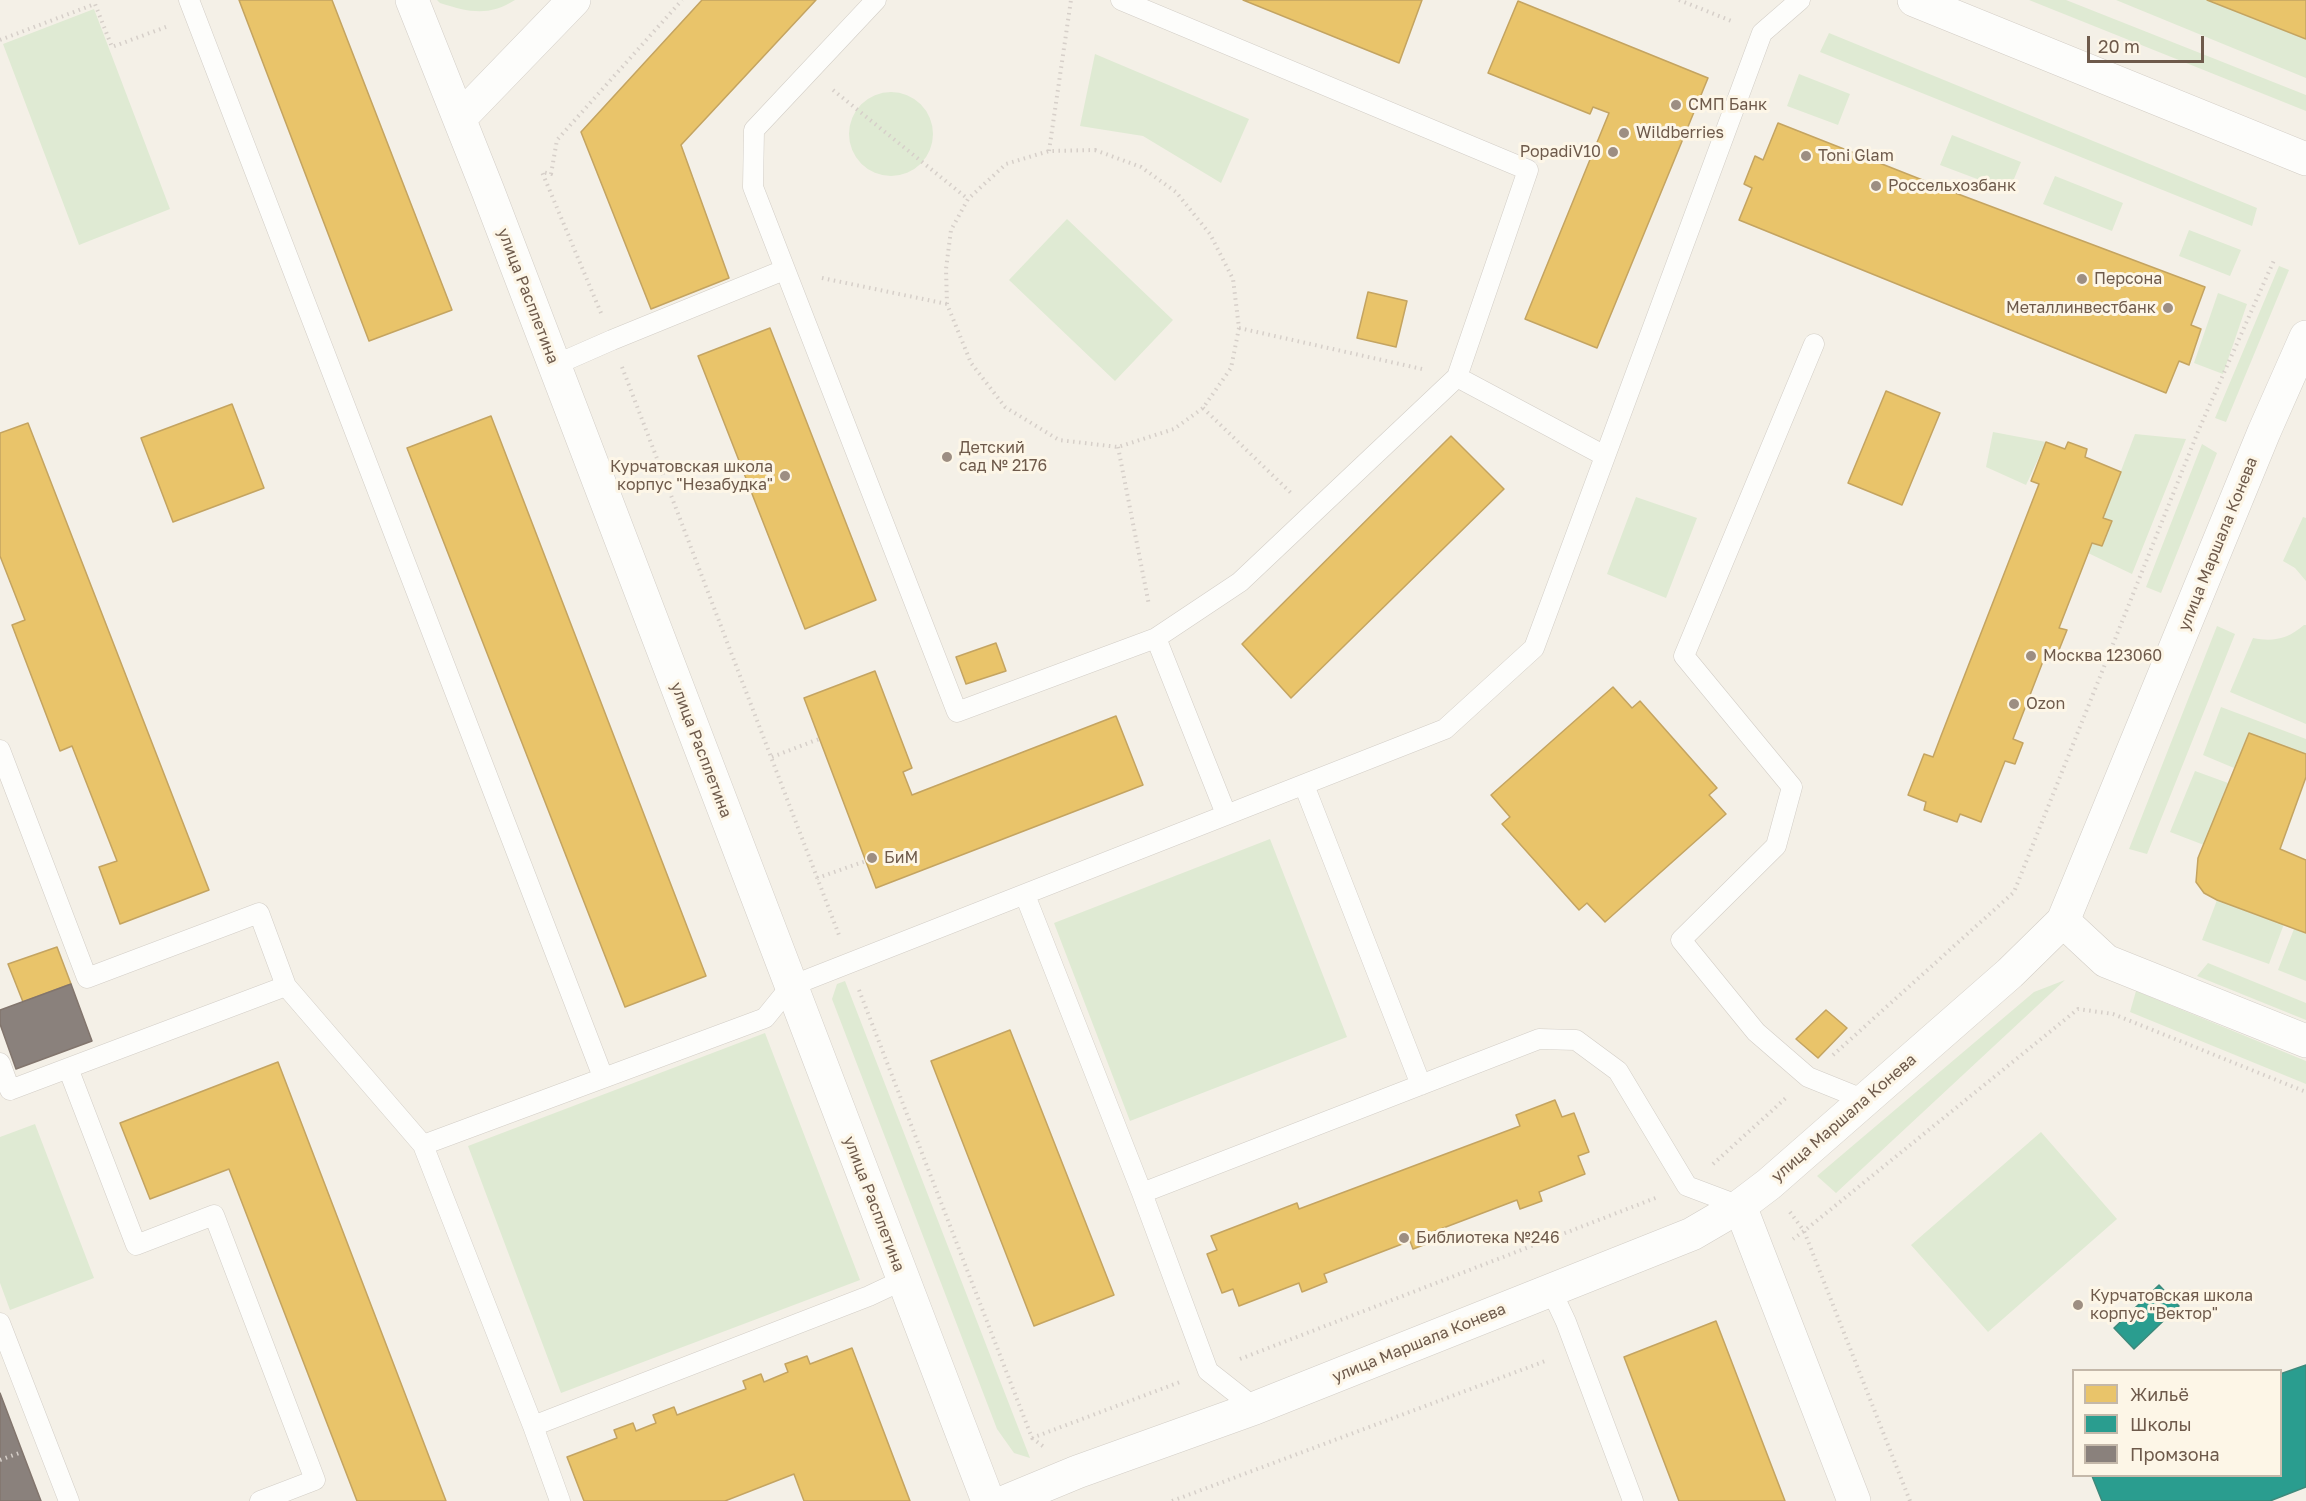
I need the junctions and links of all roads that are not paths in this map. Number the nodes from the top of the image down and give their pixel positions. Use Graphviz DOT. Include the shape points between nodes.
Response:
graph roads {
  1 [pos="412,0"];
  2 [pos="574,0"];
  3 [pos="876,0"];
  4 [pos="1121,0"];
  5 [pos="1800,0"];
  6 [pos="1914,0"];
  7 [pos="192,8"];
  8 [pos="460,118"];
  9 [pos="2306,159"];
  10 [pos="784,270"];
  11 [pos="2306,336"];
  12 [pos="1814,344"];
  13 [pos="555,365"];
  14 [pos="1457,377"];
  15 [pos="1605,456"];
  16 [pos="1156,638"];
  17 [pos="0,750"];
  18 [pos="1304,785"];
  19 [pos="1226,814"];
  20 [pos="1025,895"];
  21 [pos="2063,921"];
  22 [pos="286,986"];
  23 [pos="791,986"];
  24 [pos="2306,1041"];
  25 [pos="0,1063"];
  26 [pos="68,1068"];
  27 [pos="603,1077"];
  28 [pos="1420,1085"];
  29 [pos="1865,1100"];
  30 [pos="423,1145"];
  31 [pos="1142,1193"];
  32 [pos="1740,1206"];
  33 [pos="903,1280"];
  34 [pos="1551,1290"];
  35 [pos="0,1323"];
  36 [pos="1255,1408"];
  37 [pos="533,1426"];
  38 [pos="69,1501"];
  39 [pos="260,1501"];
  40 [pos="560,1501"];
  41 [pos="988,1501"];
  42 [pos="1007,1501"];
  43 [pos="1633,1501"];
  44 [pos="1854,1501"];
  1 -- 8 [label="street, улица Расплетина"];
  2 -- 8 [label="street"];
  3 -- 10 [label="lane" via="754,130 753,187"];
  4 -- 14 [label="lane" via="1528,170"];
  5 -- 15 [label="lane" via="1762,33"];
  6 -- 9 [label="street"];
  7 -- 27 [label="lane"];
  8 -- 13 [label="street, улица Расплетина"];
  10 -- 13 [label="lane"];
  10 -- 16 [label="lane" via="957,712"];
  11 -- 21 [label="street, улица Маршала Конева"];
  12 -- 29 [label="lane" via="1684,656 1792,787 1776,846 1681,940 1756,1032 1808,1077"];
  13 -- 23 [label="street, улица Расплетина"];
  14 -- 15 [label="lane"];
  14 -- 16 [label="lane" via="1240,582"];
  15 -- 18 [label="lane" via="1534,648 1445,729"];
  16 -- 19 [label="lane"];
  17 -- 22 [label="lane" via="87,978 259,913"];
  18 -- 19 [label="lane"];
  18 -- 28 [label="lane"];
  19 -- 20 [label="lane"];
  20 -- 23 [label="lane"];
  20 -- 31 [label="lane"];
  21 -- 24 [label="street" via="2106,961"];
  21 -- 29 [label="street, улица Маршала Конева" via="2010,973"];
  22 -- 26 [label="lane"];
  22 -- 30 [label="lane"];
  23 -- 27 [label="lane" via="765,1018"];
  23 -- 33 [label="street, улица Расплетина"];
  25 -- 26 [label="lane" via="10,1090"];
  26 -- 39 [label="lane" via="136,1245 214,1215 315,1480"];
  27 -- 30 [label="lane"];
  28 -- 31 [label="lane"];
  28 -- 32 [label="lane" via="1539,1039 1576,1040 1618,1071 1687,1186"];
  29 -- 32 [label="street, улица Маршала Конева"];
  30 -- 37 [label="lane"];
  31 -- 36 [label="lane" via="1208,1371"];
  32 -- 34 [label="street, улица Маршала Конева" via="1692,1234"];
  32 -- 44 [label="street"];
  33 -- 37 [label="lane"];
  33 -- 41 [label="street, улица Расплетина"];
  34 -- 36 [label="street, улица Маршала Конева"];
  34 -- 43 [label="lane"];
  35 -- 38 [label="lane"];
  36 -- 42 [label="street, улица Маршала Конева"];
  37 -- 40 [label="lane"];
}
